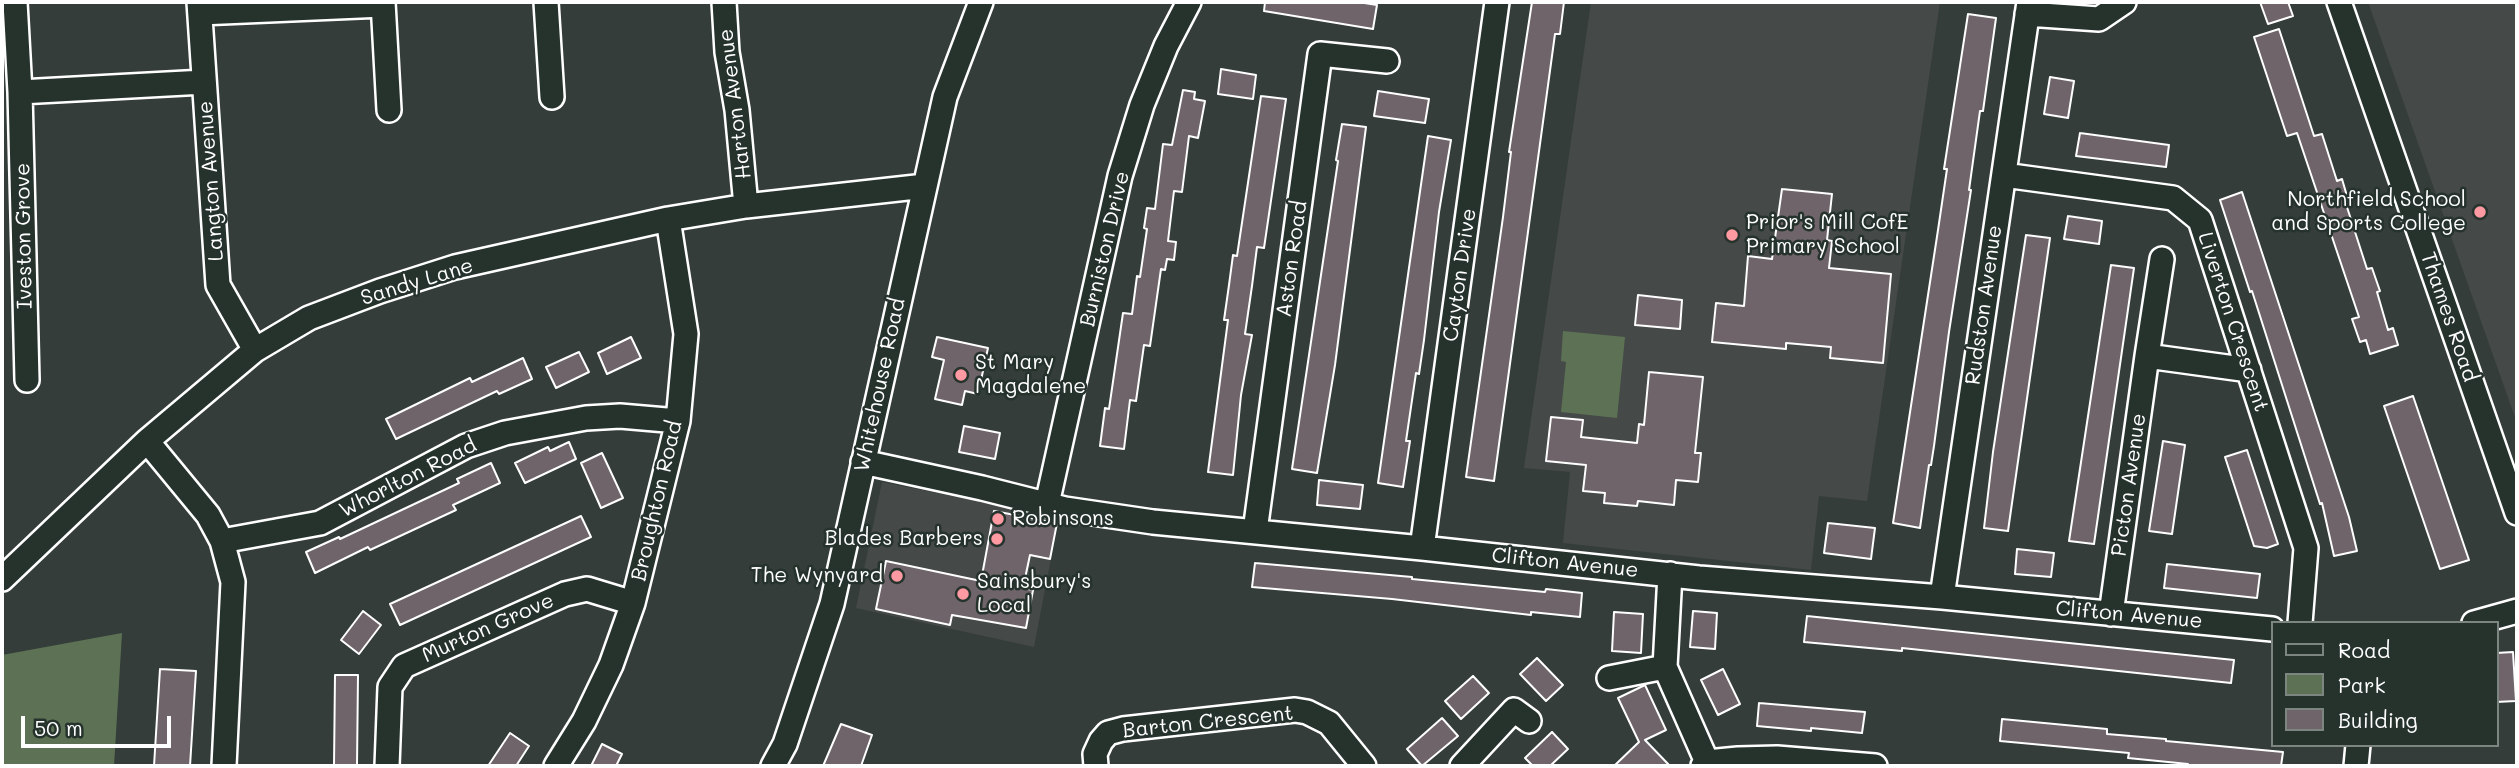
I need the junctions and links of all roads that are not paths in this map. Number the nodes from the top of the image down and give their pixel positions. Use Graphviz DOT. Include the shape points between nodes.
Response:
graph roads {
  1 [pos="15,2"];
  2 [pos="546,2"];
  3 [pos="724,2"];
  4 [pos="981,2"];
  5 [pos="1189,2"];
  6 [pos="1497,2"];
  7 [pos="2124,2"];
  8 [pos="2339,2"];
  9 [pos="383,3"];
  10 [pos="200,7"];
  11 [pos="2028,8"];
  12 [pos="1387,61"];
  13 [pos="204,82"];
  14 [pos="20,92"];
  15 [pos="551,97"];
  16 [pos="389,110"];
  17 [pos="2004,175"];
  18 [pos="925,186"];
  19 [pos="746,206"];
  20 [pos="668,219"];
  21 [pos="2162,259"];
  22 [pos="255,350"];
  23 [pos="2147,356"];
  24 [pos="2249,370"];
  25 [pos="27,380"];
  26 [pos="678,421"];
  27 [pos="147,441"];
  28 [pos="863,463"];
  29 [pos="1047,504"];
  30 [pos="2517,513"];
  31 [pos="1255,531"];
  32 [pos="222,541"];
  33 [pos="1422,548"];
  34 [pos="1670,575"];
  35 [pos="2,579"];
  36 [pos="1942,597"];
  37 [pos="633,603"];
  38 [pos="2517,611"];
  39 [pos="2111,614"];
  40 [pos="2300,621"];
  41 [pos="2481,621"];
  42 [pos="2270,629"];
  43 [pos="1665,667"];
  44 [pos="1609,678"];
  45 [pos="1529,721"];
  46 [pos="2358,747"];
  47 [pos="1705,764"];
  48 [pos="224,766"];
  49 [pos="387,766"];
  50 [pos="556,766"];
  51 [pos="773,766"];
  52 [pos="1096,766"];
  53 [pos="1364,766"];
  54 [pos="1462,766"];
  55 [pos="1875,766"];
  56 [pos="2356,766"];
  1 -- 14 [label="street, Iveston Grove"];
  2 -- 15 [label="street"];
  3 -- 19 [label="street, Harton Avenue"];
  4 -- 18 [label="street, Whitehouse Road" via="945,97"];
  5 -- 29 [label="street, Burniston Drive" via="1142,105 1120,176"];
  6 -- 33 [label="street, Cayton Drive"];
  7 -- 11 [label="street, Rudston Avenue" via="2099,19"];
  8 -- 30 [label="street, Thames Road"];
  9 -- 10 [label="street"];
  9 -- 16 [label="street"];
  10 -- 13 [label="street, Langton Avenue"];
  11 -- 17 [label="street, Rudston Avenue"];
  12 -- 31 [label="street, Aston Road" via="1320,54"];
  13 -- 14 [label="street"];
  13 -- 22 [label="street, Langton Avenue" via="218,285"];
  14 -- 25 [label="street, Iveston Grove"];
  17 -- 24 [label="street, Liverton Crescent" via="2173,198 2200,220"];
  17 -- 36 [label="street, Rudston Avenue"];
  18 -- 19 [label="street, Sandy Lane"];
  18 -- 28 [label="street, Whitehouse Road"];
  19 -- 20 [label="street, Sandy Lane"];
  20 -- 22 [label="street, Sandy Lane" via="455,267 309,318"];
  20 -- 26 [label="street, Broughton Road" via="686,334"];
  21 -- 23 [label="street, Picton Avenue"];
  22 -- 27 [label="street, Sandy Lane"];
  23 -- 24 [label="street"];
  23 -- 39 [label="street, Picton Avenue"];
  24 -- 40 [label="street, Liverton Crescent" via="2306,548"];
  26 -- 32 [label="street, Whorlton Road" via="586,418 505,433 466,446 320,523"];
  26 -- 37 [label="street, Broughton Road"];
  27 -- 32 [label="street" via="208,515"];
  27 -- 35 [label="street, Sandy Lane"];
  28 -- 29 [label="street, Clifton Avenue"];
  28 -- 51 [label="street, Whitehouse Road" via="832,604 785,744"];
  29 -- 31 [label="street, Clifton Avenue" via="1121,518"];
  31 -- 33 [label="street, Clifton Avenue"];
  32 -- 48 [label="street" via="233,582"];
  33 -- 34 [label="street, Clifton Avenue"];
  34 -- 36 [label="street, Clifton Avenue"];
  34 -- 43 [label="street"];
  36 -- 39 [label="street, Clifton Avenue"];
  37 -- 49 [label="street, Murton Grove" via="587,589 565,594 404,666 390,687"];
  37 -- 50 [label="street, Broughton Road" via="611,665"];
  38 -- 41 [label="street"];
  39 -- 42 [label="street, Clifton Avenue"];
  43 -- 44 [label="street"];
  43 -- 47 [label="street"];
  45 -- 54 [label="street" via="1514,710"];
  46 -- 56 [label="street"];
  47 -- 55 [label="street" via="1777,758"];
  52 -- 53 [label="street, Barton Crescent" via="1101,741 1115,731 1295,710 1329,723"];
}
